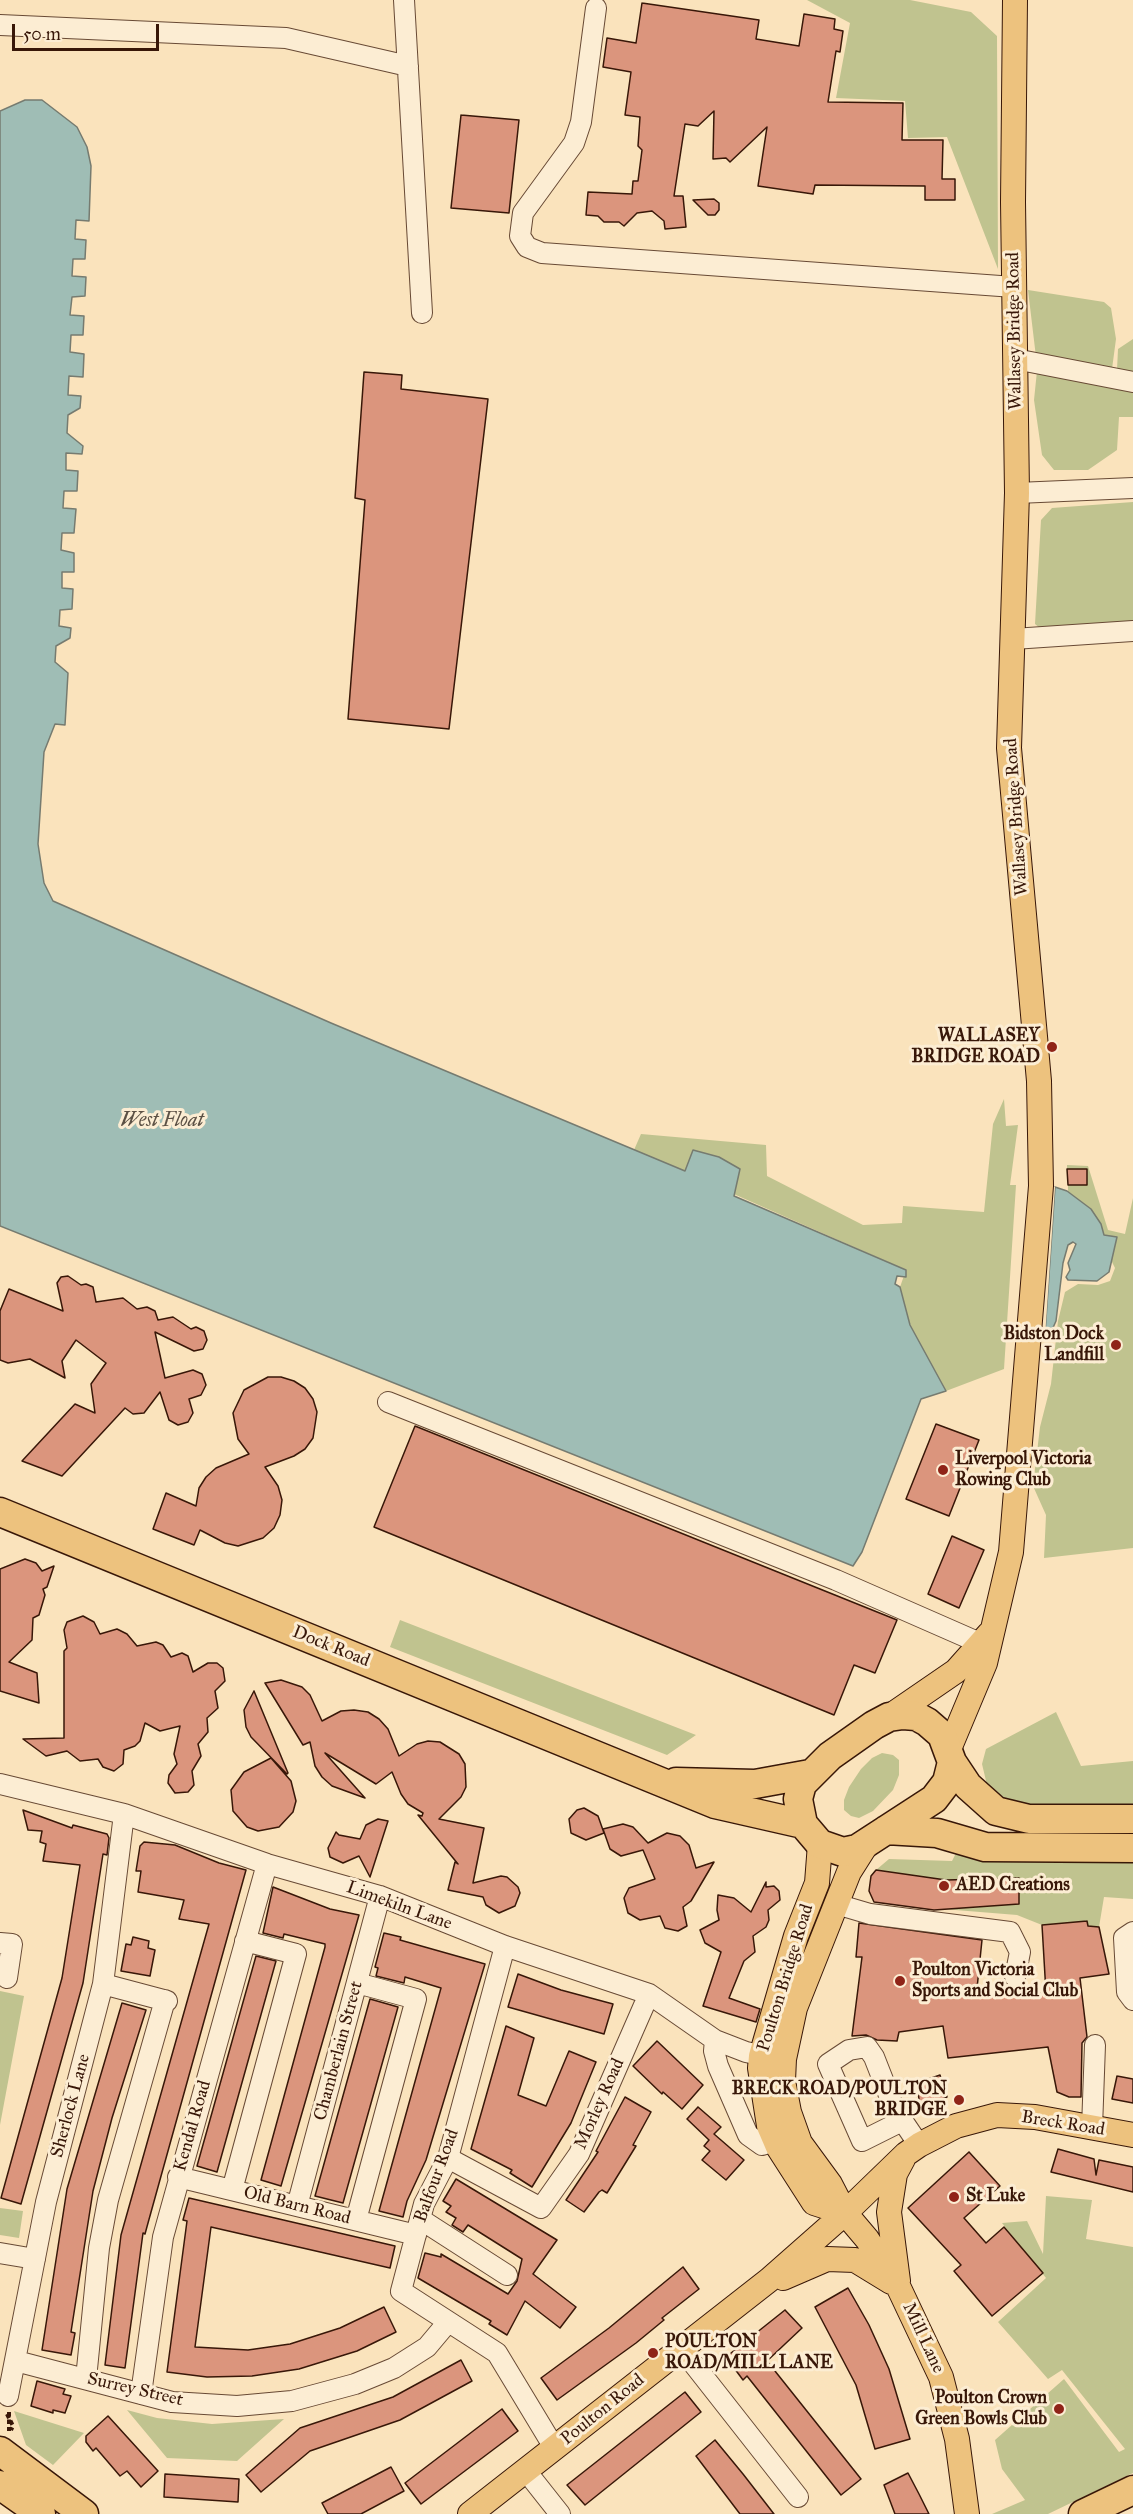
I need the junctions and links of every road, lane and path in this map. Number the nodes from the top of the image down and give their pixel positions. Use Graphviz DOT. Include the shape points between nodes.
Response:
graph roads {
  1 [pos="404,0"];
  2 [pos="1015,0"];
  3 [pos="596,8"];
  4 [pos="0,25"];
  5 [pos="408,66"];
  6 [pos="1014,287"];
  7 [pos="422,313"];
  8 [pos="1015,359"];
  9 [pos="1133,382"];
  10 [pos="1133,488"];
  11 [pos="1017,493"];
  12 [pos="1133,631"];
  13 [pos="1013,639"];
  14 [pos="388,1402"];
  15 [pos="0,1512"];
  16 [pos="987,1637"];
  17 [pos="889,1717"];
  18 [pos="950,1755"];
  19 [pos="810,1774"];
  20 [pos="662,1781"];
  21 [pos="0,1784"];
  22 [pos="124,1814"];
  23 [pos="1133,1819"];
  24 [pos="812,1834"];
  25 [pos="877,1836"];
  26 [pos="1133,1848"];
  27 [pos="267,1864"];
  28 [pos="380,1896"];
  29 [pos="836,1904"];
  30 [pos="1133,1932"];
  31 [pos="245,1941"];
  32 [pos="0,1942"];
  33 [pos="505,1946"];
  34 [pos="1015,1977"];
  35 [pos="7,1978"];
  36 [pos="357,1983"];
  37 [pos="103,1984"];
  38 [pos="649,1994"];
  39 [pos="1133,2000"];
  40 [pos="715,2040"];
  41 [pos="1095,2045"];
  42 [pos="772,2057"];
  43 [pos="902,2121"];
  44 [pos="1092,2128"];
  45 [pos="1133,2135"];
  46 [pos="775,2141"];
  47 [pos="912,2149"];
  48 [pos="448,2157"];
  49 [pos="178,2177"];
  50 [pos="232,2190"];
  51 [pos="297,2206"];
  52 [pos="845,2213"];
  53 [pos="356,2220"];
  54 [pos="418,2227"];
  55 [pos="0,2253"];
  56 [pos="35,2259"];
  57 [pos="507,2275"];
  58 [pos="898,2286"];
  59 [pos="747,2297"];
  60 [pos="448,2322"];
  61 [pos="681,2348"];
  62 [pos="16,2361"];
  63 [pos="86,2379"];
  64 [pos="141,2394"];
  65 [pos="8,2396"];
  66 [pos="555,2449"];
  67 [pos="0,2451"];
  68 [pos="526,2471"];
  69 [pos="0,2485"];
  70 [pos="1133,2490"];
  71 [pos="798,2497"];
  72 [pos="41,2514"];
  73 [pos="84,2514"];
  74 [pos="470,2514"];
  75 [pos="560,2514"];
  76 [pos="967,2514"];
  77 [pos="1083,2514"];
  1 -- 5 [label="street"];
  2 -- 6 [label="main road, Wallasey Bridge Road"];
  3 -- 6 [label="street" via="581,122 574,143 523,213 520,236 527,247 542,253"];
  4 -- 5 [label="street" via="286,38"];
  5 -- 7 [label="street"];
  6 -- 8 [label="main road, Wallasey Bridge Road"];
  8 -- 9 [label="street"];
  8 -- 11 [label="main road, Wallasey Bridge Road"];
  10 -- 11 [label="street"];
  11 -- 13 [label="main road, Wallasey Bridge Road"];
  12 -- 13 [label="street"];
  13 -- 16 [label="main road, Wallasey Bridge Road" via="1009,748 1039,1081 1041,1186 1011,1552"];
  14 -- 16 [label="street"];
  15 -- 20 [label="highway, Dock Road"];
  16 -- 17 [label="main road" via="956,1671"];
  16 -- 18 [label="main road" via="985,1663"];
  17 -- 18 [label="highway" via="916,1716 927,1722 942,1735"];
  17 -- 19 [label="highway"];
  18 -- 23 [label="highway" via="968,1786 996,1811 1029,1819"];
  18 -- 25 [label="highway" via="947,1782 934,1799"];
  19 -- 20 [label="highway, Dock Road" via="755,1784"];
  19 -- 24 [label="highway" via="798,1799"];
  20 -- 24 [label="highway, Dock Road" via="715,1804"];
  21 -- 22 [label="street, Limekiln Lane"];
  22 -- 27 [label="street, Limekiln Lane"];
  22 -- 37 [label="street, Sherlock Lane"];
  24 -- 25 [label="highway" via="843,1852"];
  24 -- 42 [label="main road, Poulton Bridge Road" via="817,1882 796,1936"];
  25 -- 26 [label="highway" via="936,1833 985,1847"];
  25 -- 29 [label="main road, Poulton Bridge Road" via="849,1872"];
  27 -- 28 [label="street, Limekiln Lane"];
  27 -- 31 [label="street, Kendal Road"];
  28 -- 33 [label="street, Limekiln Lane"];
  28 -- 36 [label="street, Chamberlain Street"];
  29 -- 34 [label="street" via="870,1914 1010,1932 1020,1952"];
  29 -- 42 [label="main road, Poulton Bridge Road"];
  30 -- 39 [label="street" via="1125,1938 1127,1992"];
  31 -- 49 [label="street, Kendal Road"];
  31 -- 50 [label="street" via="296,1954"];
  32 -- 35 [label="street" via="12,1944"];
  33 -- 38 [label="street, Limekiln Lane"];
  33 -- 48 [label="street, Balfour Road"];
  36 -- 51 [label="street, Chamberlain Street"];
  36 -- 53 [label="street" via="416,1999"];
  37 -- 56 [label="street, Sherlock Lane" via="46,2202"];
  37 -- 63 [label="street" via="166,2001 108,2200 99,2248"];
  38 -- 40 [label="street, Limekiln Lane"];
  38 -- 48 [label="street, Morley Road" via="579,2154 541,2208"];
  40 -- 42 [label="street, Limekiln Lane"];
  40 -- 46 [label="street" via="718,2066 748,2134 762,2145"];
  41 -- 44 [label="street"];
  42 -- 46 [label="main road, Poulton Bridge Road" via="763,2098"];
  42 -- 52 [label="main road, Poulton Bridge Road" via="783,2081 800,2143 830,2184"];
  43 -- 43 [label="street" via="862,2141 828,2064 849,2050 867,2047"];
  43 -- 47 [label="street"];
  44 -- 45 [label="main road, Breck Road"];
  44 -- 47 [label="main road, Breck Road" via="1035,2117 997,2115 956,2126"];
  46 -- 52 [label="main road, Poulton Bridge Road" via="814,2203"];
  47 -- 52 [label="main road, Breck Road"];
  47 -- 58 [label="main road" via="895,2174 889,2212"];
  48 -- 54 [label="street, Balfour Road" via="424,2204"];
  49 -- 50 [label="street, Old Barn Road"];
  49 -- 64 [label="street, Kendal Road" via="163,2237"];
  50 -- 51 [label="street, Old Barn Road"];
  51 -- 53 [label="street, Old Barn Road"];
  52 -- 58 [label="main road, Mill Lane"];
  52 -- 59 [label="main road, Poulton Road"];
  53 -- 54 [label="street, Old Barn Road"];
  54 -- 57 [label="street, Old Barn Road"];
  54 -- 60 [label="street, Balfour Road" via="401,2291"];
  55 -- 56 [label="street"];
  56 -- 62 [label="street, Sherlock Lane"];
  58 -- 59 [label="main road" via="855,2260 827,2259"];
  58 -- 76 [label="main road, Mill Lane" via="941,2377 957,2439"];
  59 -- 61 [label="main road, Poulton Road"];
  60 -- 64 [label="street, Surrey Street" via="427,2347 394,2368 355,2384 292,2401 237,2406 172,2402"];
  60 -- 66 [label="street, Balfour Road" via="497,2353"];
  61 -- 66 [label="main road, Poulton Road"];
  61 -- 71 [label="street"];
  62 -- 63 [label="street, Surrey Street"];
  62 -- 65 [label="street, Sherlock Lane"];
  63 -- 64 [label="street, Surrey Street"];
  66 -- 68 [label="main road, Poulton Road"];
  67 -- 73 [label="highway"];
  68 -- 74 [label="main road, Poulton Road"];
  68 -- 75 [label="street"];
  69 -- 72 [label="highway"];
  70 -- 77 [label="highway"];
}
